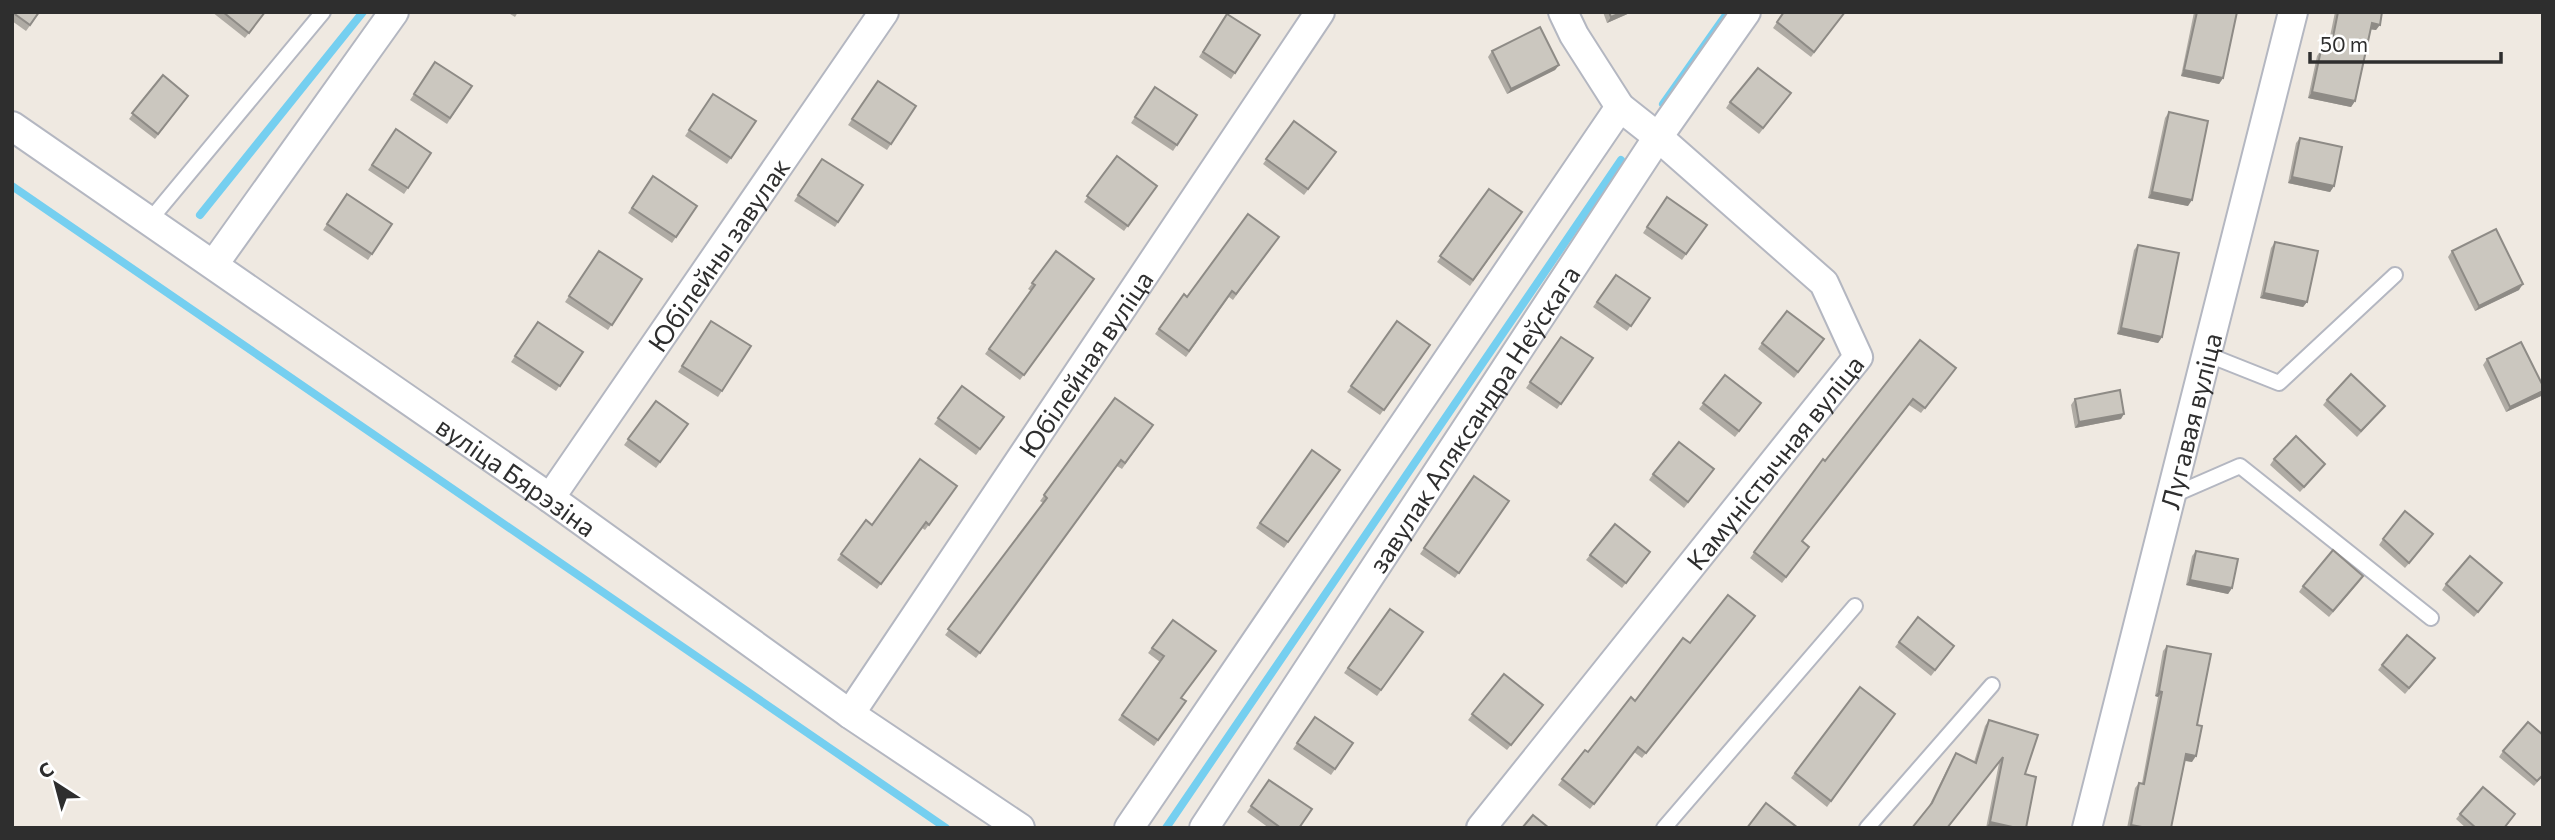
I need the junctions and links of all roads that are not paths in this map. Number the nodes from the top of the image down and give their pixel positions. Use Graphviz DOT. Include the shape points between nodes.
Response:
graph roads {
  1 [pos="323,12"];
  2 [pos="394,12"];
  3 [pos="884,12"];
  4 [pos="1320,12"];
  5 [pos="1563,12"];
  6 [pos="1746,12"];
  7 [pos="2293,12"];
  8 [pos="1620,107"];
  9 [pos="12,125"];
  10 [pos="1658,138"];
  11 [pos="150,220"];
  12 [pos="214,264"];
  13 [pos="2395,275"];
  14 [pos="2206,354"];
  15 [pos="2170,497"];
  16 [pos="550,498"];
  17 [pos="1855,606"];
  18 [pos="2431,618"];
  19 [pos="1992,685"];
  20 [pos="850,714"];
  21 [pos="1020,828"];
  22 [pos="1129,828"];
  23 [pos="1204,828"];
  24 [pos="1481,828"];
  25 [pos="1664,828"];
  26 [pos="1867,828"];
  27 [pos="2087,828"];
  1 -- 11 [label="lane"];
  2 -- 12 [label="street"];
  3 -- 16 [label="street, Юбілейны завулак"];
  4 -- 20 [label="street, Юбілейная вуліца"];
  5 -- 8 [label="street, Камуністычная вуліца"];
  6 -- 10 [label="street, завулак Аляксандра Неўскага"];
  7 -- 14 [label="street, Лугавая вуліца"];
  8 -- 10 [label="street, Камуністычная вуліца"];
  8 -- 22 [label="street, завулак Аляксандра Неўскага"];
  9 -- 11 [label="street, вуліца Бярэзіна"];
  10 -- 23 [label="street, завулак Аляксандра Неўскага"];
  10 -- 24 [label="street, Камуністычная вуліца" via="1824,282 1858,357"];
  11 -- 12 [label="street, вуліца Бярэзіна"];
  12 -- 16 [label="street, вуліца Бярэзіна"];
  13 -- 14 [label="lane" via="2279,383"];
  14 -- 15 [label="street, Лугавая вуліца"];
  15 -- 18 [label="lane" via="2239,466"];
  15 -- 27 [label="street, Лугавая вуліца"];
  16 -- 20 [label="street, вуліца Бярэзіна"];
  17 -- 25 [label="lane"];
  19 -- 26 [label="lane"];
  20 -- 21 [label="street, вуліца Бярэзіна"];
}
